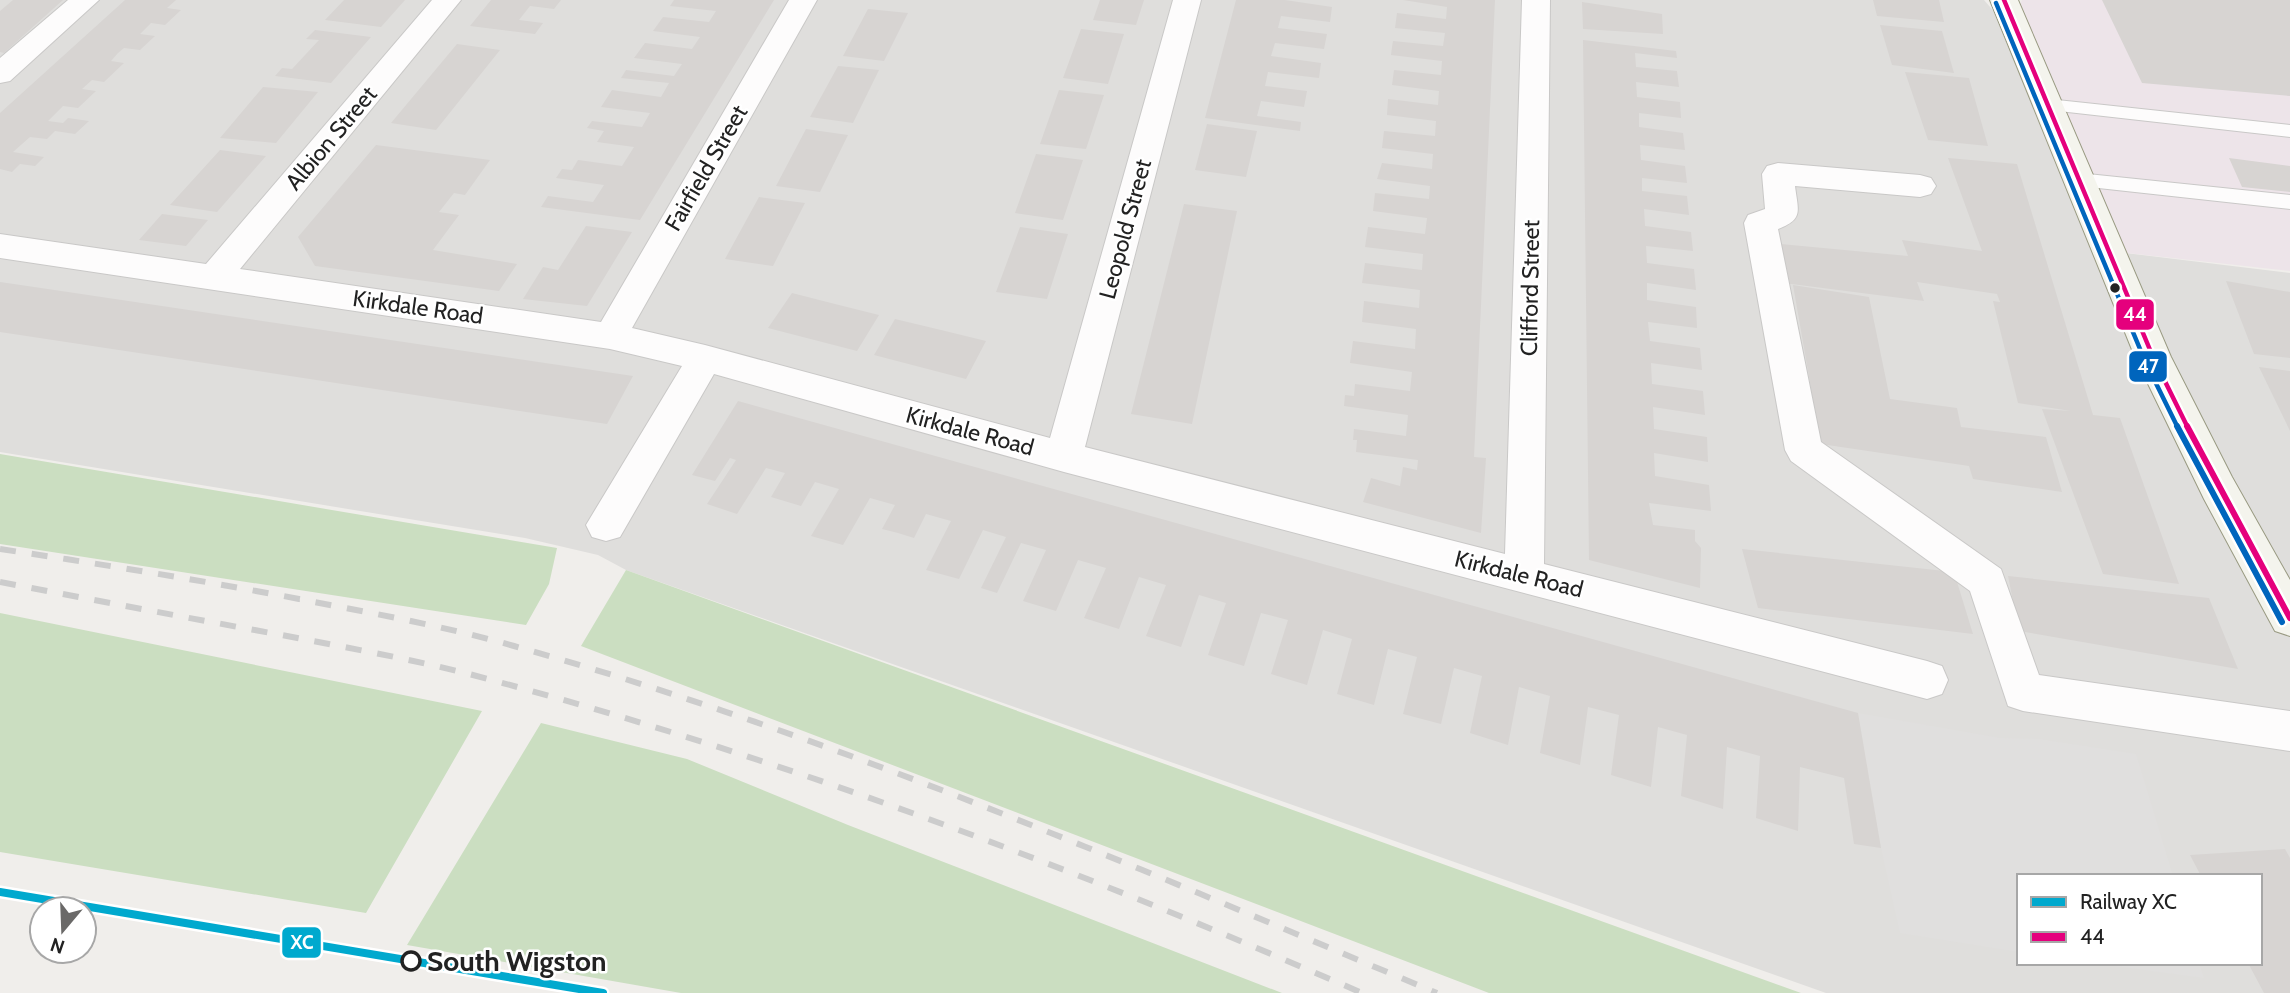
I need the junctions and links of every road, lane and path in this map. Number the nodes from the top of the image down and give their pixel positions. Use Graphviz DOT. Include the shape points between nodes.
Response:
graph roads {
  1 [pos="85,0"];
  2 [pos="447,0"];
  3 [pos="803,0"];
  4 [pos="1187,0"];
  5 [pos="1536,0"];
  6 [pos="2004,0"];
  7 [pos="0,74"];
  8 [pos="2048,105"];
  9 [pos="2290,131"];
  10 [pos="2078,180"];
  11 [pos="1920,186"];
  12 [pos="2290,202"];
  13 [pos="0,246"];
  14 [pos="214,276"];
  15 [pos="610,336"];
  16 [pos="705,358"];
  17 [pos="1064,457"];
  18 [pos="606,525"];
  19 [pos="1524,576"];
  20 [pos="2290,618"];
  21 [pos="1927,680"];
  22 [pos="2290,731"];
  1 -- 7 [label="street"];
  2 -- 14 [label="street, Albion Street"];
  3 -- 15 [label="street, Fairfield Street"];
  4 -- 17 [label="street, Leopold Street"];
  5 -- 19 [label="street, Clifford Street"];
  6 -- 8 [label="main road"];
  8 -- 9 [label="lane"];
  8 -- 10 [label="main road"];
  10 -- 12 [label="lane"];
  10 -- 20 [label="main road" via="2153,357"];
  11 -- 22 [label="street" via="1778,174 1782,215 1760,223 1804,450 1987,582 2023,692"];
  13 -- 14 [label="street, Kirkdale Road"];
  14 -- 15 [label="street, Kirkdale Road"];
  15 -- 16 [label="street, Kirkdale Road"];
  16 -- 17 [label="street, Kirkdale Road"];
  16 -- 18 [label="street"];
  17 -- 19 [label="street, Kirkdale Road"];
  19 -- 21 [label="street, Kirkdale Road"];
}
